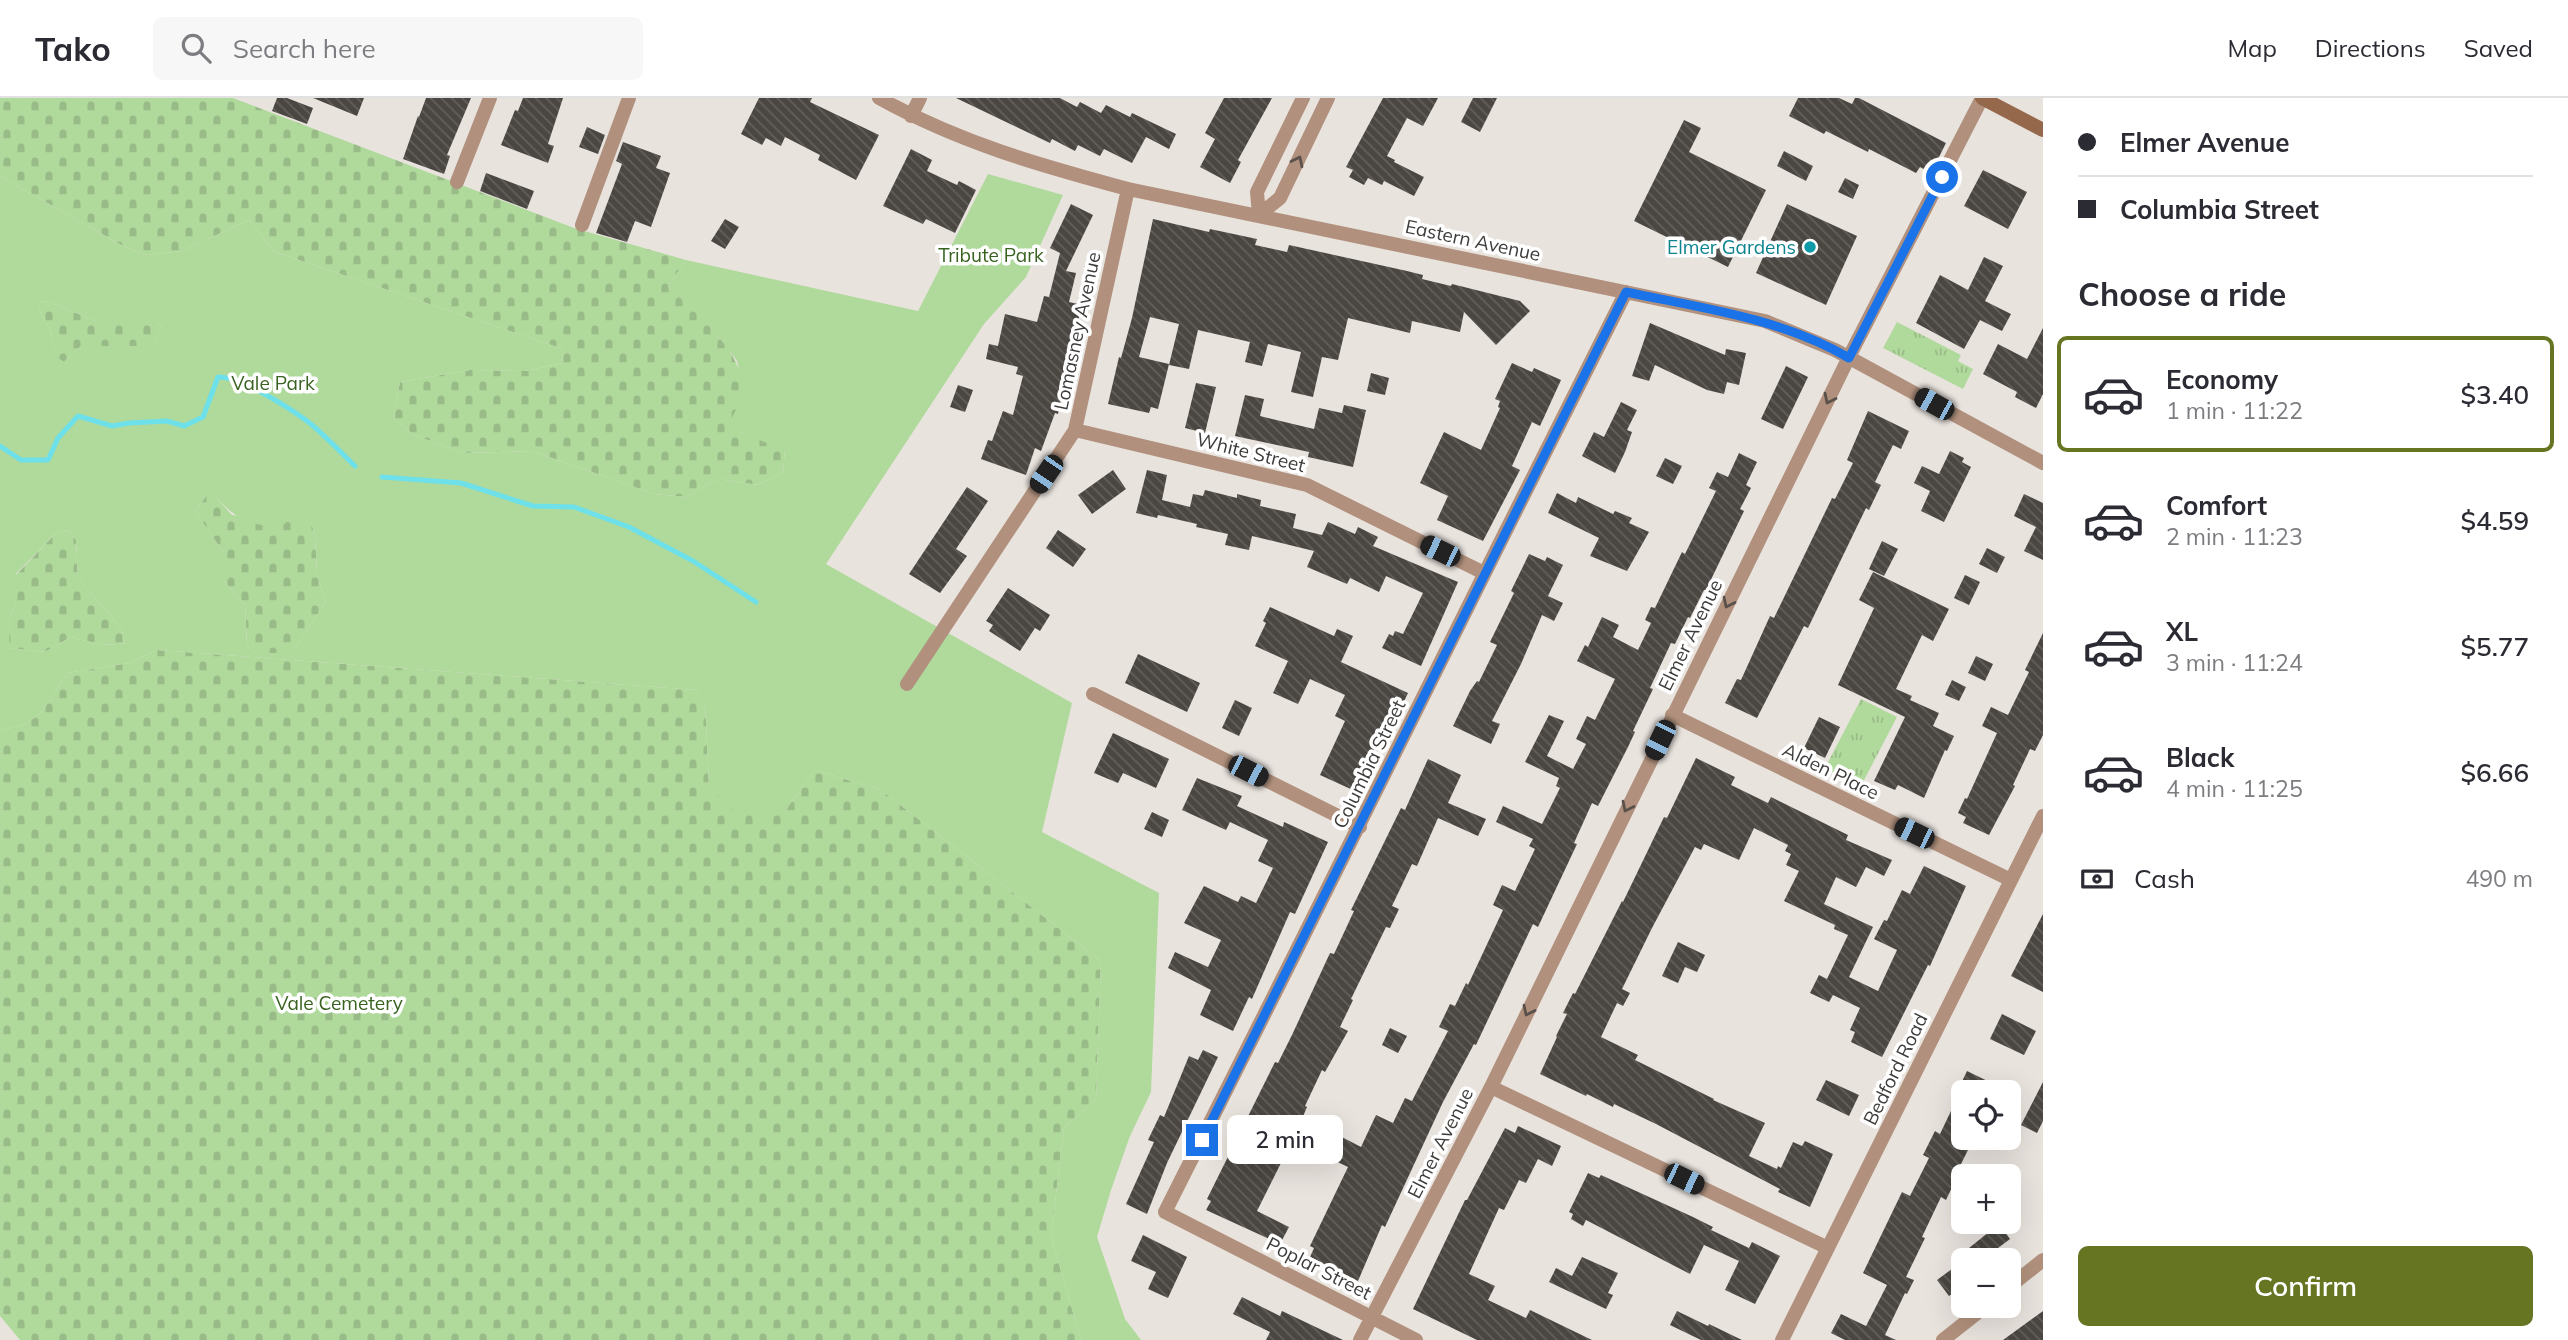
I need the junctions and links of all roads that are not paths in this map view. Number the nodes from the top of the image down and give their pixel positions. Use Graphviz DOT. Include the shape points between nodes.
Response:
graph roads {
  1 [pos="490,98"];
  2 [pos="629,98"];
  3 [pos="879,98"];
  4 [pos="920,98"];
  5 [pos="1303,98"];
  6 [pos="1328,98"];
  7 [pos="1982,98"];
  8 [pos="911,116"];
  9 [pos="2043,130"];
  10 [pos="457,182"];
  11 [pos="1128,188"];
  12 [pos="1259,215"];
  13 [pos="582,225"];
  14 [pos="1626,292"];
  15 [pos="1849,358"];
  16 [pos="1075,430"];
  17 [pos="2043,463"];
  18 [pos="1484,573"];
  19 [pos="906,684"];
  20 [pos="1093,694"];
  21 [pos="1672,715"];
  22 [pos="2043,816"];
  23 [pos="1360,827"];
  24 [pos="2011,880"];
  25 [pos="1491,1087"];
  26 [pos="1205,1232"];
  27 [pos="1828,1248"];
  28 [pos="2043,1260"];
  29 [pos="2021,1277"];
  30 [pos="1372,1317"];
  31 [pos="1970,1318"];
  32 [pos="1360,1340"];
  33 [pos="1416,1340"];
  34 [pos="1782,1340"];
  35 [pos="1942,1340"];
  1 -- 10 [label="street"];
  2 -- 13 [label="street"];
  3 -- 8 [label="street, Eastern Avenue"];
  4 -- 8 [label="street"];
  5 -- 12 [label="street" via="1257,192"];
  12 -- 6 [label="street, one-way" via="1280,198"];
  7 -- 9 [label="main road"];
  7 -- 15 [label="street, Elmer Avenue"];
  8 -- 11 [label="street, Eastern Avenue" via="1028,162"];
  11 -- 12 [label="street, Eastern Avenue"];
  11 -- 16 [label="street, Lomasney Avenue"];
  12 -- 14 [label="street, Eastern Avenue"];
  14 -- 15 [label="street, Eastern Avenue" via="1765,321"];
  14 -- 18 [label="street, Columbia Street"];
  15 -- 17 [label="street, Eastern Avenue"];
  15 -- 21 [label="street, Elmer Avenue, one-way"];
  16 -- 18 [label="street, White Street" via="1307,485"];
  16 -- 19 [label="street, Lomasney Avenue"];
  18 -- 23 [label="street, Columbia Street"];
  20 -- 23 [label="street"];
  21 -- 24 [label="street, Alden Place"];
  21 -- 25 [label="street, Elmer Avenue, one-way"];
  22 -- 24 [label="street, Bedford Road"];
  23 -- 26 [label="street, Columbia Street" via="1166,1212"];
  24 -- 27 [label="street, Bedford Road"];
  25 -- 27 [label="street"];
  25 -- 30 [label="street, Elmer Avenue"];
  26 -- 30 [label="street, Poplar Street"];
  27 -- 34 [label="street, Bedford Road"];
  28 -- 29 [label="street"];
  30 -- 32 [label="street, Elmer Avenue"];
  30 -- 33 [label="street, Poplar Street"];
  31 -- 35 [label="street"];
}
